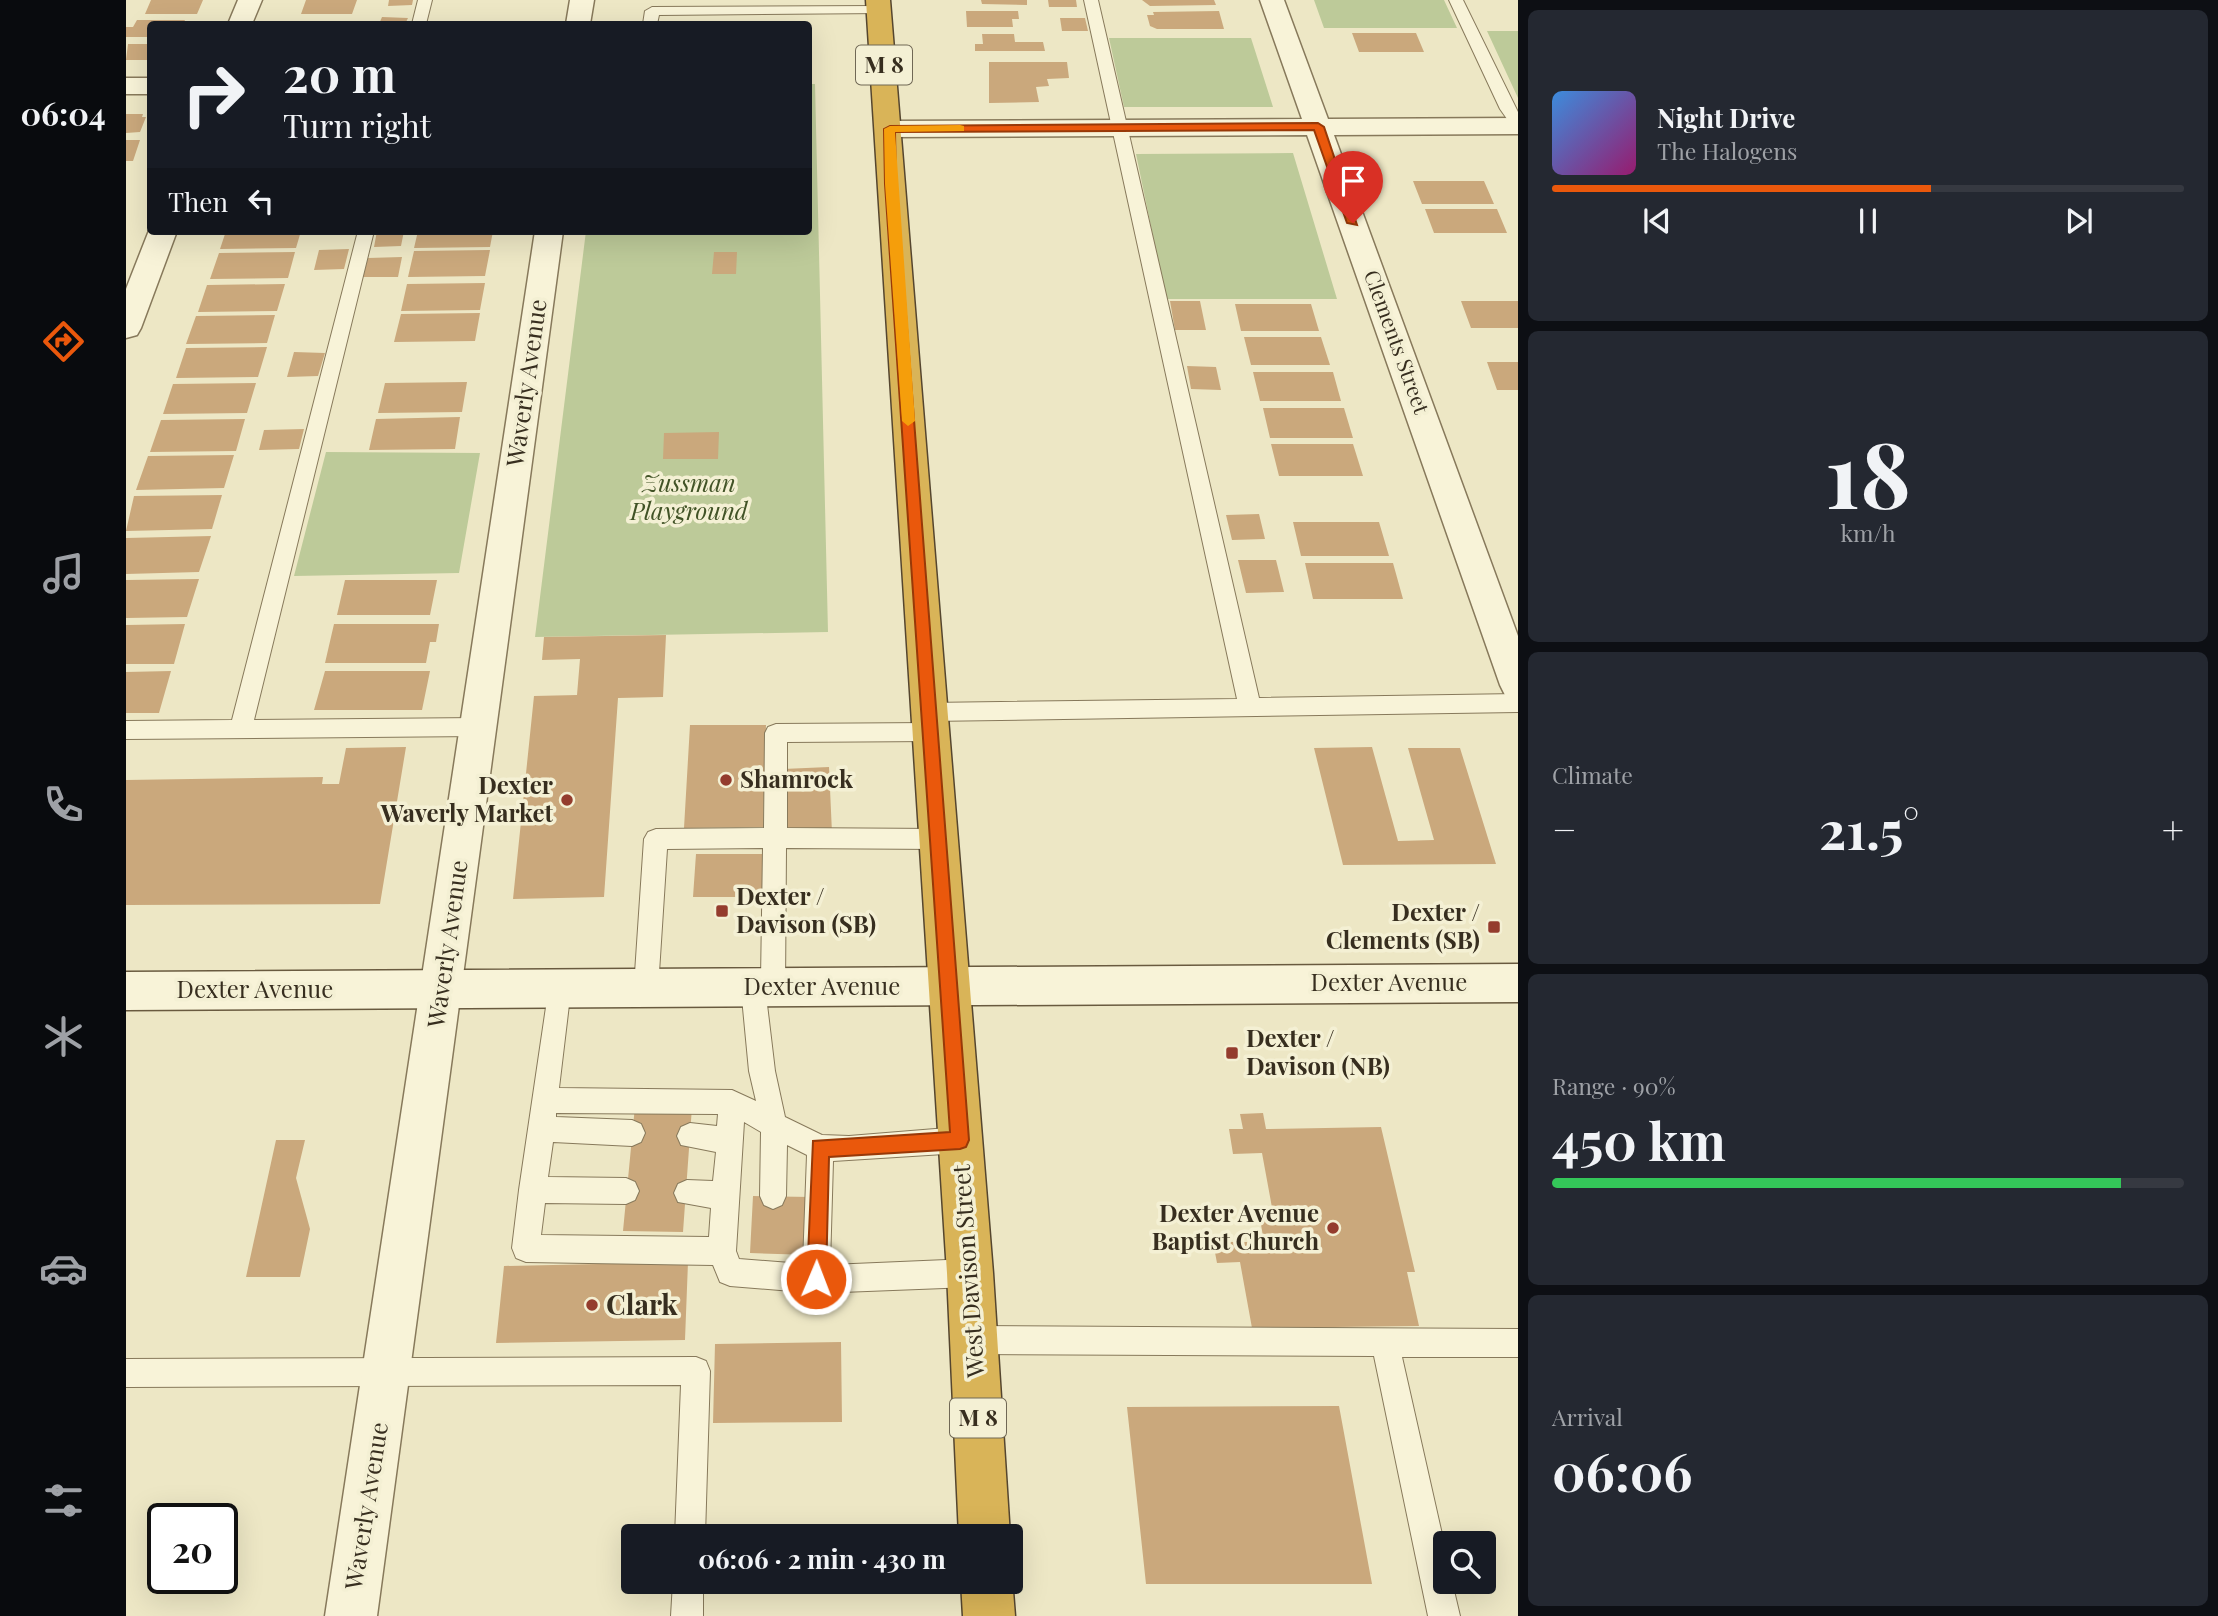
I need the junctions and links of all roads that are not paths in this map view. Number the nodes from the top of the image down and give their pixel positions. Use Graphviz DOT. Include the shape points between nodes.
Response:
graph roads {
  1 [pos="250,0"];
  2 [pos="425,0"];
  3 [pos="582,0"];
  4 [pos="1091,0"];
  5 [pos="1272,0"];
  6 [pos="1456,0"];
  7 [pos="879,5"];
  8 [pos="775,18"];
  9 [pos="241,21"];
  10 [pos="420,21"];
  11 [pos="578,21"];
  12 [pos="650,21"];
  13 [pos="126,86"];
  14 [pos="147,86"];
  15 [pos="1518,124"];
  16 [pos="1120,127"];
  17 [pos="1318,127"];
  18 [pos="890,129"];
  19 [pos="161,235"];
  20 [pos="365,235"];
  21 [pos="548,235"];
  22 [pos="126,328"];
  23 [pos="1518,685"];
  24 [pos="1518,703"];
  25 [pos="1250,707"];
  26 [pos="930,722"];
  27 [pos="478,727"];
  28 [pos="241,729"];
  29 [pos="126,730"];
  30 [pos="775,838"];
  31 [pos="938,839"];
  32 [pos="1518,983"];
  33 [pos="949,986"];
  34 [pos="763,987"];
  35 [pos="559,988"];
  36 [pos="646,988"];
  37 [pos="441,989"];
  38 [pos="126,991"];
  39 [pos="545,1100"];
  40 [pos="732,1102"];
  41 [pos="774,1125"];
  42 [pos="541,1129"];
  43 [pos="632,1133"];
  44 [pos="690,1136"];
  45 [pos="727,1140"];
  46 [pos="960,1140"];
  47 [pos="820,1148"];
  48 [pos="532,1190"];
  49 [pos="626,1191"];
  50 [pos="687,1193"];
  51 [pos="725,1195"];
  52 [pos="773,1196"];
  53 [pos="722,1251"];
  54 [pos="970,1273"];
  55 [pos="816,1279"];
  56 [pos="974,1340"];
  57 [pos="1385,1342"];
  58 [pos="1518,1343"];
  59 [pos="126,1373"];
  60 [pos="387,1373"];
  61 [pos="690,1524"];
  62 [pos="984,1524"];
  63 [pos="688,1594"];
  64 [pos="988,1594"];
  65 [pos="351,1616"];
  66 [pos="687,1616"];
  67 [pos="989,1616"];
  68 [pos="1444,1616"];
  1 -- 9 [label="street"];
  2 -- 10 [label="lane"];
  3 -- 11 [label="street"];
  4 -- 16 [label="lane"];
  5 -- 17 [label="street, Clements Street"];
  6 -- 15 [label="lane"];
  7 -- 8 [label="lane"];
  7 -- 18 [label="highway, West Davison Street / M 8"];
  8 -- 12 [label="lane" via="652,11"];
  13 -- 14 [label="street"];
  15 -- 17 [label="street"];
  16 -- 17 [label="street"];
  16 -- 18 [label="street"];
  16 -- 25 [label="lane"];
  17 -- 23 [label="street, Clements Street"];
  18 -- 26 [label="highway, West Davison Street / M 8"];
  19 -- 22 [label="street"];
  20 -- 28 [label="lane"];
  21 -- 27 [label="street, Waverly Avenue"];
  24 -- 25 [label="lane"];
  25 -- 26 [label="lane"];
  26 -- 30 [label="lane" via="776,733"];
  26 -- 31 [label="highway, West Davison Street / M 8"];
  27 -- 28 [label="lane"];
  27 -- 37 [label="street, Waverly Avenue"];
  28 -- 29 [label="lane"];
  30 -- 31 [label="lane"];
  30 -- 34 [label="lane"];
  30 -- 36 [label="lane" via="656,839"];
  31 -- 33 [label="highway, West Davison Street / M 8"];
  32 -- 33 [label="street, Dexter Avenue"];
  33 -- 34 [label="street, Dexter Avenue"];
  33 -- 46 [label="highway, West Davison Street / M 8"];
  34 -- 36 [label="street, Dexter Avenue"];
  34 -- 41 [label="lane" via="762,1072"];
  35 -- 36 [label="street, Dexter Avenue"];
  35 -- 37 [label="street, Dexter Avenue"];
  35 -- 39 [label="lane"];
  37 -- 38 [label="street, Dexter Avenue"];
  37 -- 60 [label="street, Waverly Avenue"];
  39 -- 40 [label="lane"];
  39 -- 42 [label="lane"];
  40 -- 41 [label="lane"];
  40 -- 45 [label="lane"];
  41 -- 47 [label="lane"];
  41 -- 52 [label="lane"];
  42 -- 43 [label="lane"];
  42 -- 48 [label="lane"];
  44 -- 45 [label="lane"];
  45 -- 51 [label="lane"];
  46 -- 47 [label="lane"];
  46 -- 54 [label="highway, West Davison Street / M 8"];
  47 -- 55 [label="lane"];
  48 -- 49 [label="lane"];
  48 -- 53 [label="lane" via="526,1248"];
  50 -- 51 [label="lane"];
  51 -- 53 [label="lane"];
  53 -- 55 [label="lane" via="730,1272 771,1265"];
  54 -- 55 [label="lane"];
  54 -- 56 [label="highway, West Davison Street / M 8"];
  56 -- 57 [label="lane"];
  56 -- 62 [label="highway, West Davison Street / M 8"];
  57 -- 58 [label="lane"];
  57 -- 68 [label="lane"];
  59 -- 60 [label="lane"];
  60 -- 61 [label="lane" via="696,1371"];
  60 -- 65 [label="street, Waverly Avenue"];
  63 -- 66 [label="lane"];
  64 -- 67 [label="highway"];
}
